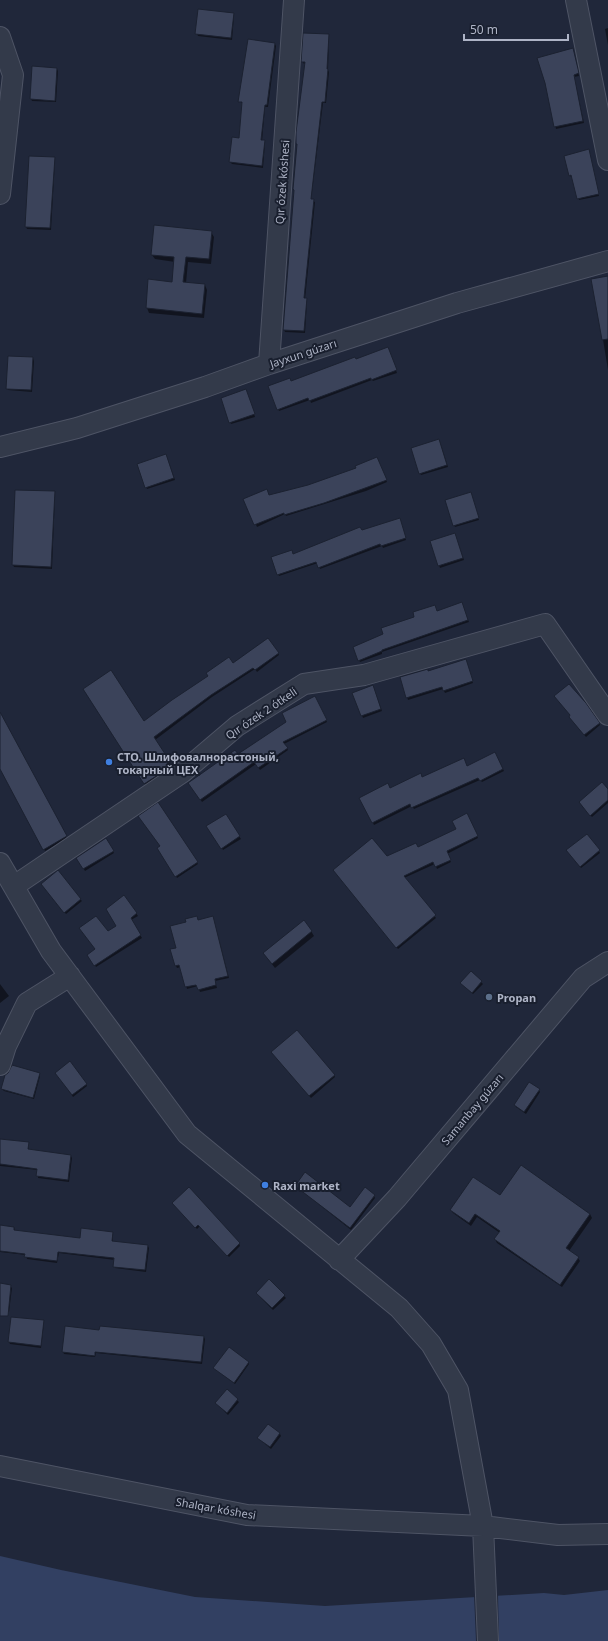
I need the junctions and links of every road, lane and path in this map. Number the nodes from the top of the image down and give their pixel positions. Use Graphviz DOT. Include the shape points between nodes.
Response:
graph roads {
  1 [pos="294,0"];
  2 [pos="576,0"];
  3 [pos="0,37"];
  4 [pos="608,160"];
  5 [pos="0,194"];
  6 [pos="608,261"];
  7 [pos="269,364"];
  8 [pos="0,447"];
  9 [pos="608,715"];
  10 [pos="0,863"];
  11 [pos="14,886"];
  12 [pos="608,962"];
  13 [pos="70,976"];
  14 [pos="0,1065"];
  15 [pos="339,1260"];
  16 [pos="0,1466"];
  17 [pos="483,1526"];
  18 [pos="608,1534"];
  19 [pos="488,1641"];
  1 -- 7 [label="street, Qır ózek kóshesi"];
  2 -- 4 [label="street"];
  3 -- 5 [label="street" via="13,75"];
  6 -- 7 [label="street, Jayxun gúzarı" via="457,303"];
  7 -- 8 [label="street, Jayxun gúzarı" via="77,428"];
  9 -- 11 [label="street, Qır ózek 2 ótkeli" via="546,624 364,675 304,684 238,726 183,772"];
  10 -- 11 [label="street"];
  11 -- 13 [label="street" via="51,951"];
  12 -- 15 [label="street, Samanbay gúzarı" via="583,978 397,1198"];
  13 -- 14 [label="street" via="27,1003 6,1046"];
  13 -- 15 [label="street" via="187,1134"];
  15 -- 17 [label="street" via="399,1308 431,1344 458,1390"];
  16 -- 17 [label="street, Shalqar kóshesi" via="247,1515"];
  17 -- 18 [label="street, Shalqar kóshesi" via="558,1535"];
  17 -- 19 [label="street"];
}
